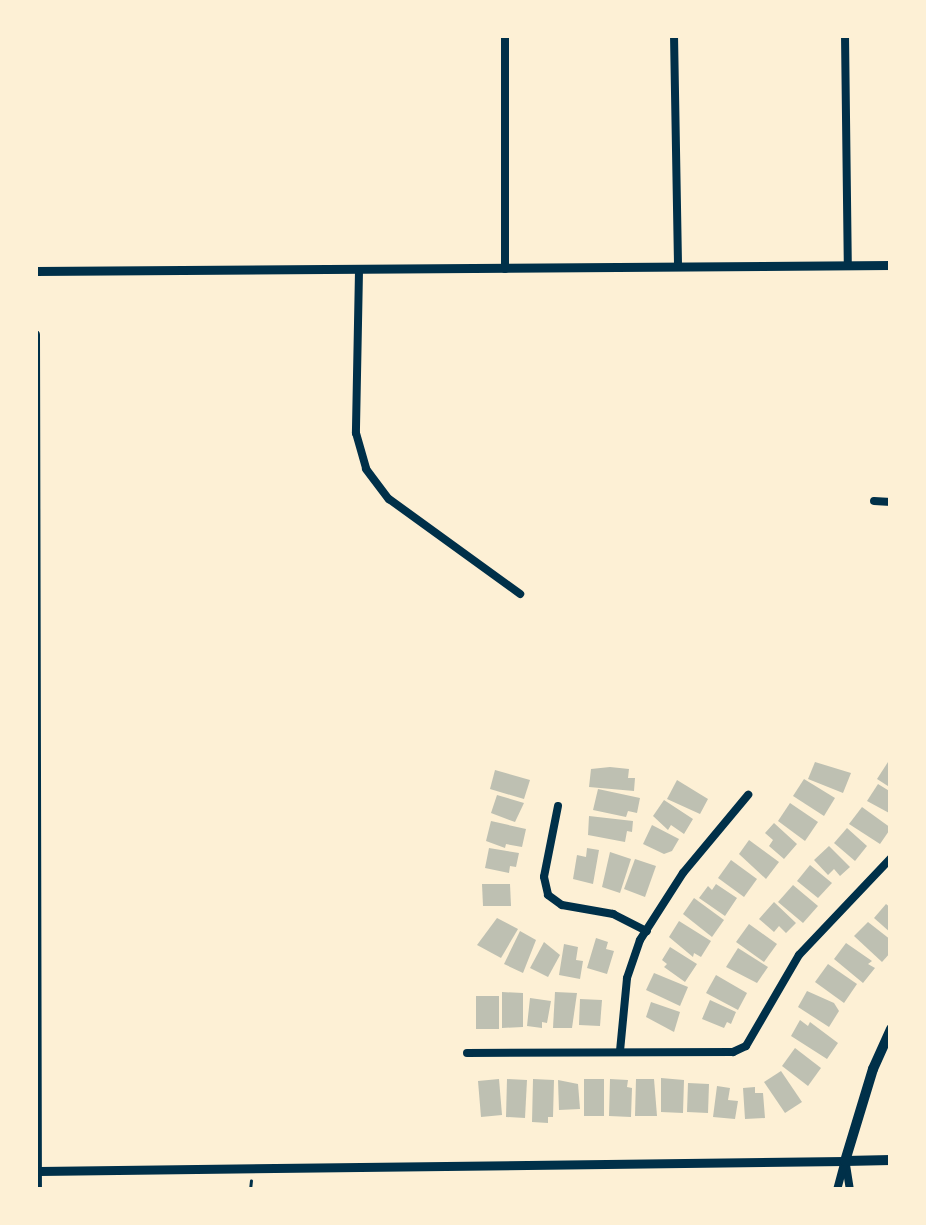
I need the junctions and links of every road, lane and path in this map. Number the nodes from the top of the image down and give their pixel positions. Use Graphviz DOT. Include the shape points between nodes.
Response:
graph roads {
  1 [pos="504,35"];
  2 [pos="674,35"];
  3 [pos="845,35"];
  4 [pos="891,264"];
  5 [pos="848,265"];
  6 [pos="678,267"];
  7 [pos="506,269"];
  8 [pos="35,271"];
  9 [pos="359,271"];
  10 [pos="35,334"];
  11 [pos="36,470"];
  12 [pos="874,502"];
  13 [pos="891,502"];
  14 [pos="520,594"];
  15 [pos="748,795"];
  16 [pos="558,806"];
  17 [pos="891,858"];
  18 [pos="883,868"];
  19 [pos="891,876"];
  20 [pos="647,931"];
  21 [pos="891,1029"];
  22 [pos="620,1051"];
  23 [pos="467,1053"];
  24 [pos="845,1160"];
  25 [pos="891,1160"];
  26 [pos="37,1171"];
  27 [pos="37,1190"];
  28 [pos="837,1190"];
  29 [pos="850,1190"];
  1 -- 7 [label="street"];
  2 -- 6 [label="street"];
  3 -- 5 [label="street"];
  4 -- 5 [label="street"];
  5 -- 6 [label="street"];
  6 -- 7 [label="street"];
  7 -- 9 [label="street"];
  8 -- 9 [label="street"];
  9 -- 14 [label="street" via="356,434 366,469 389,499"];
  10 -- 11 [label="street"];
  11 -- 26 [label="street"];
  12 -- 13 [label="street"];
  15 -- 20 [label="street" via="683,872"];
  16 -- 20 [label="street" via="544,877 548,895 562,906 613,914"];
  17 -- 18 [label="street"];
  18 -- 19 [label="street"];
  18 -- 22 [label="street" via="798,954 746,1046 733,1052"];
  20 -- 22 [label="street" via="626,978"];
  21 -- 24 [label="main road"];
  22 -- 23 [label="street"];
  24 -- 25 [label="main road"];
  24 -- 26 [label="street"];
  24 -- 28 [label="street"];
  24 -- 29 [label="street"];
  26 -- 27 [label="street"];
}
